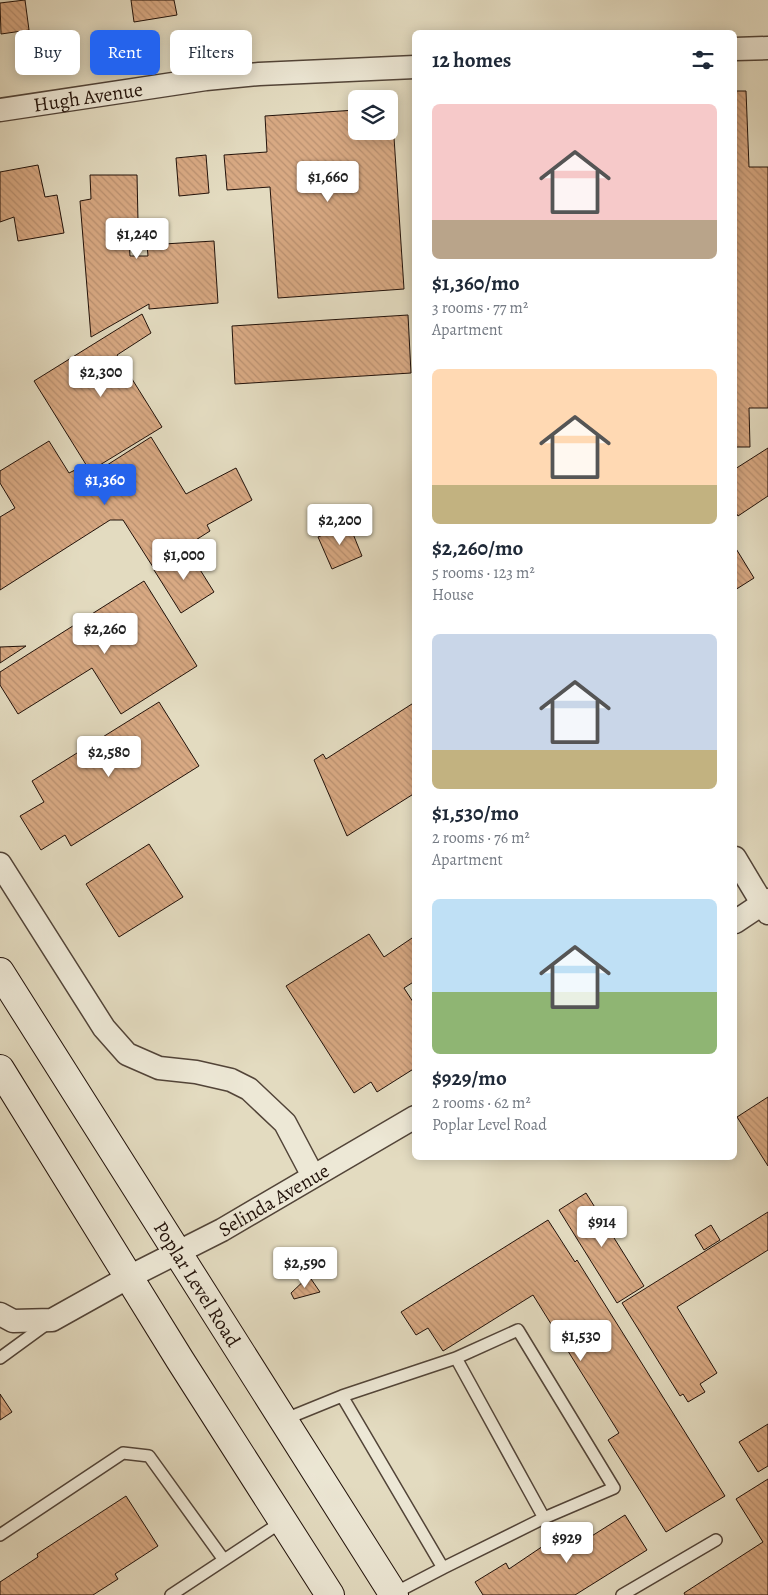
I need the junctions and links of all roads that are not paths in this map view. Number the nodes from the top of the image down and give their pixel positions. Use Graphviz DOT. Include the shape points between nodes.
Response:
graph roads {
  1 [pos="768,48"];
  2 [pos="737,49"];
  3 [pos="412,67"];
  4 [pos="0,110"];
  5 [pos="737,861"];
  6 [pos="0,864"];
  7 [pos="766,906"];
  8 [pos="737,921"];
  9 [pos="0,972"];
  10 [pos="0,1069"];
  11 [pos="412,1119"];
  12 [pos="313,1176"];
  13 [pos="178,1252"];
  14 [pos="128,1277"];
  15 [pos="0,1314"];
  16 [pos="52,1320"];
  17 [pos="0,1357"];
  18 [pos="456,1358"];
  19 [pos="342,1396"];
  20 [pos="283,1420"];
  21 [pos="544,1518"];
  22 [pos="283,1521"];
  23 [pos="0,1536"];
  24 [pos="716,1540"];
  25 [pos="224,1560"];
  26 [pos="444,1568"];
  27 [pos="393,1594"];
  28 [pos="171,1595"];
  29 [pos="330,1595"];
  30 [pos="622,1595"];
  1 -- 2 [label="street"];
  3 -- 4 [label="street, Hugh Avenue" via="206,79"];
  5 -- 7 [label="street"];
  6 -- 12 [label="street" via="104,1028 127,1054 159,1068 231,1080 249,1089 285,1123"];
  7 -- 8 [label="street"];
  9 -- 13 [label="main road, Poplar Level Road"];
  10 -- 14 [label="main road"];
  11 -- 12 [label="street, Selinda Avenue"];
  12 -- 13 [label="street, Selinda Avenue"];
  13 -- 14 [label="street, Selinda Avenue"];
  13 -- 20 [label="main road, Poplar Level Road"];
  14 -- 16 [label="street, Selinda Avenue"];
  14 -- 22 [label="main road"];
  15 -- 16 [label="street" via="13,1321"];
  16 -- 17 [label="lane"];
  18 -- 19 [label="lane"];
  18 -- 21 [label="lane"];
  18 -- 21 [label="lane" via="518,1330 614,1488"];
  19 -- 20 [label="lane"];
  19 -- 26 [label="lane"];
  20 -- 27 [label="main road, Poplar Level Road"];
  21 -- 26 [label="lane"];
  22 -- 25 [label="lane"];
  22 -- 29 [label="main road"];
  23 -- 25 [label="lane" via="123,1453 149,1456"];
  24 -- 30 [label="lane"];
  25 -- 28 [label="lane"];
  26 -- 27 [label="lane"];
}
